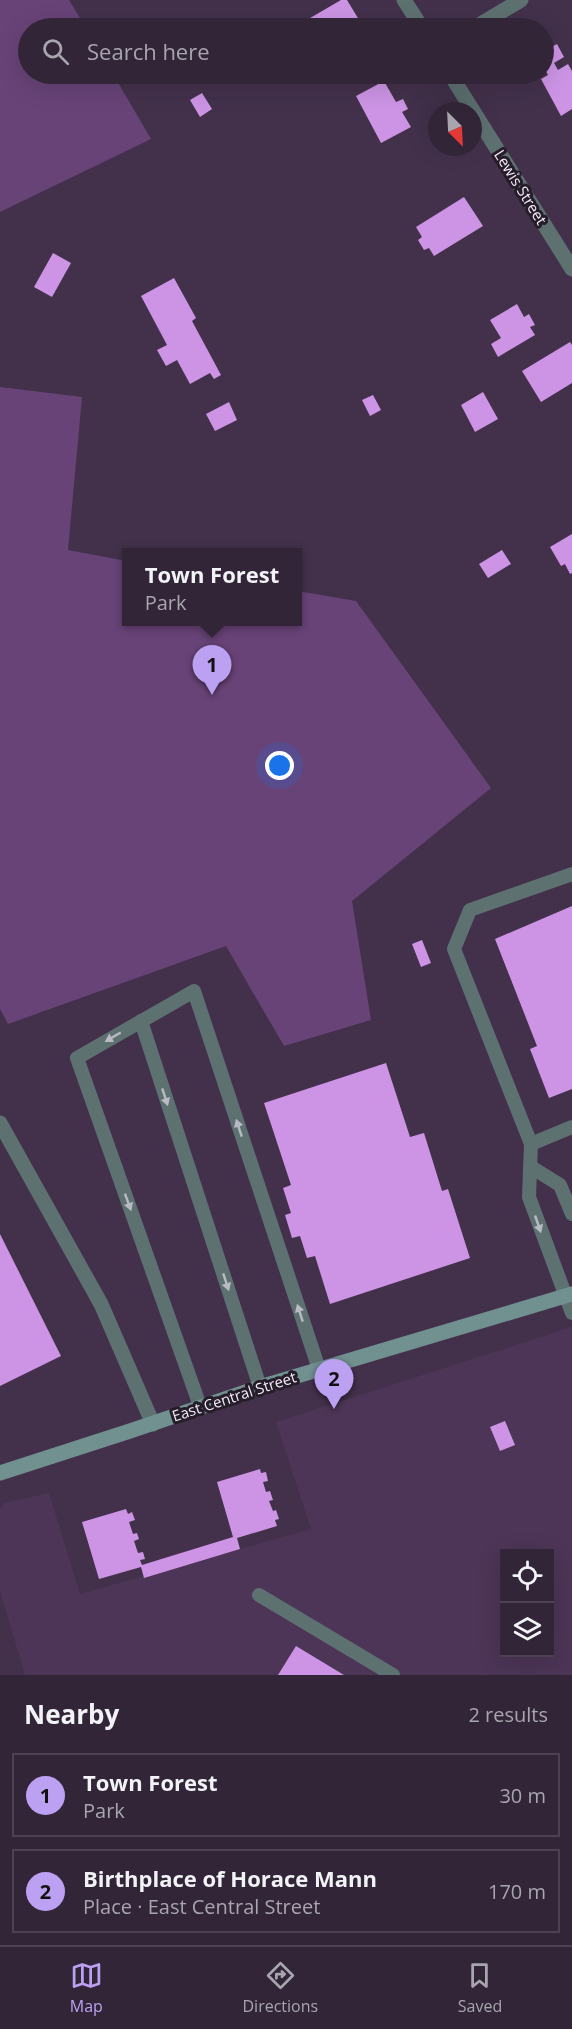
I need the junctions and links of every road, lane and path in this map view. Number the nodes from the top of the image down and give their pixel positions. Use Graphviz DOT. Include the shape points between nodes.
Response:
graph roads {
  1 [pos="404,0"];
  2 [pos="521,0"];
  3 [pos="416,18"];
  4 [pos="491,18"];
  5 [pos="456,84"];
  6 [pos="572,269"];
  7 [pos="572,874"];
  8 [pos="141,1021"];
  9 [pos="0,1123"];
  10 [pos="572,1127"];
  11 [pos="531,1144"];
  12 [pos="531,1167"];
  13 [pos="572,1214"];
  14 [pos="569,1295"];
  15 [pos="572,1313"];
  16 [pos="319,1369"];
  17 [pos="260,1387"];
  18 [pos="200,1406"];
  19 [pos="153,1424"];
  20 [pos="0,1473"];
  21 [pos="259,1595"];
  22 [pos="393,1675"];
  1 -- 3 [label="street"];
  2 -- 4 [label="street"];
  5 -- 6 [label="street, Lewis Street"];
  7 -- 11 [label="lane" via="470,910 454,949"];
  16 -- 8 [label="lane, one-way" via="194,992"];
  8 -- 17 [label="lane, one-way"];
  8 -- 18 [label="lane, one-way" via="77,1058"];
  9 -- 19 [label="street" via="101,1304"];
  10 -- 11 [label="lane"];
  11 -- 12 [label="lane"];
  12 -- 13 [label="lane" via="560,1185"];
  12 -- 14 [label="lane, one-way" via="529,1197"];
  14 -- 15 [label="lane"];
  14 -- 16 [label="main road, East Central Street"];
  16 -- 17 [label="main road, East Central Street"];
  17 -- 18 [label="main road, East Central Street"];
  18 -- 19 [label="main road, East Central Street"];
  19 -- 20 [label="main road, East Central Street"];
  21 -- 22 [label="lane"];
}
